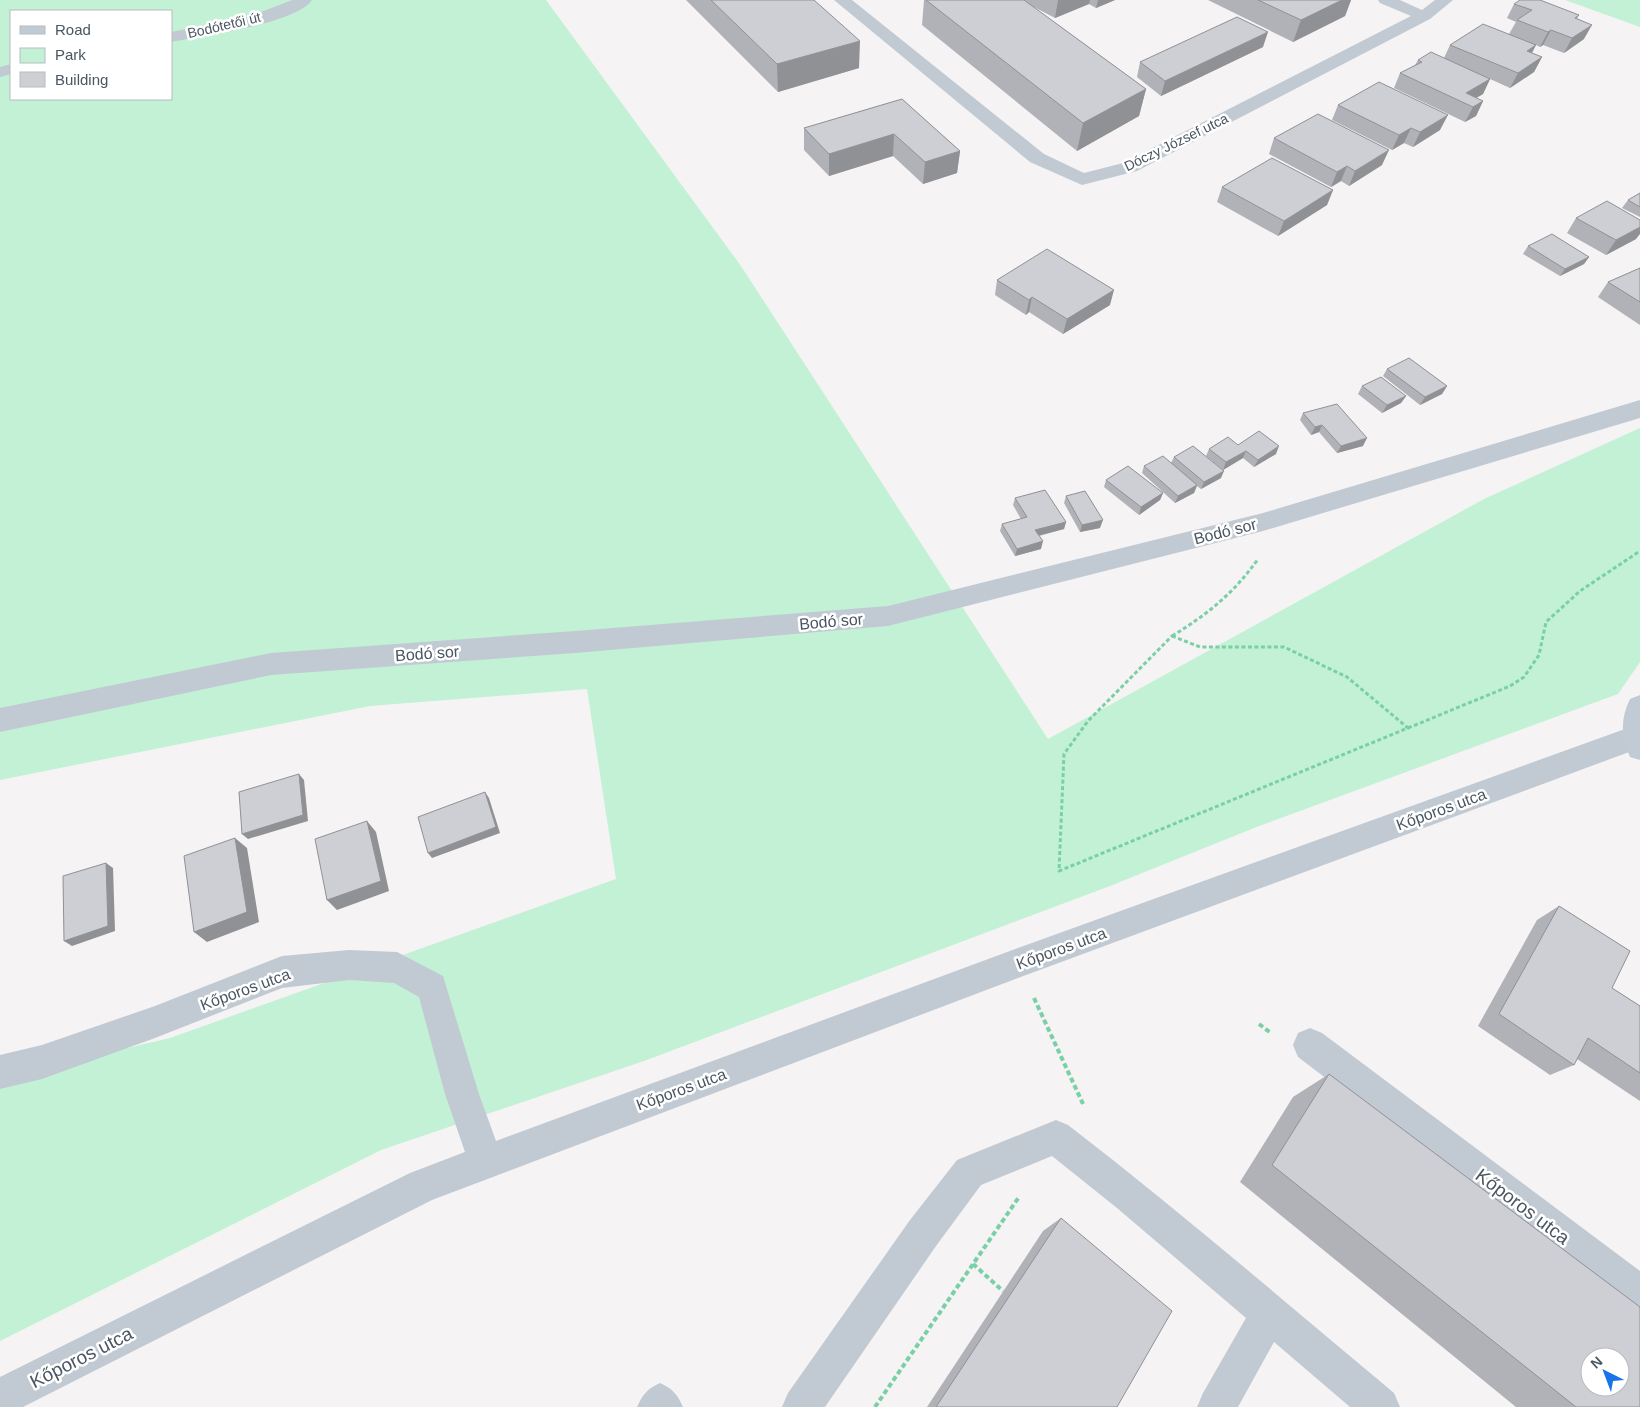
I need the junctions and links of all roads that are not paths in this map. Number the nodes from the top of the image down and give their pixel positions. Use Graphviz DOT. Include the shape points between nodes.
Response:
graph roads {
  1 [pos="304,0"];
  2 [pos="1386,0"];
  3 [pos="1446,0"];
  4 [pos="852,2"];
  5 [pos="1424,16"];
  6 [pos="172,37"];
  7 [pos="1640,408"];
  8 [pos="1640,707"];
  9 [pos="0,720"];
  10 [pos="1638,743"];
  11 [pos="1310,1045"];
  12 [pos="0,1072"];
  13 [pos="486,1161"];
  14 [pos="1640,1294"];
  15 [pos="1271,1313"];
  16 [pos="0,1398"];
  17 [pos="655,1407"];
  18 [pos="665,1407"];
  19 [pos="802,1407"];
  20 [pos="1218,1407"];
  21 [pos="1380,1407"];
  1 -- 6 [label="street, Bodótetői út" via="259,18"];
  2 -- 5 [label="street"];
  3 -- 5 [label="street, Dóczy József utca"];
  4 -- 5 [label="street, Dóczy József utca" via="1037,158 1082,179 1130,167"];
  7 -- 9 [label="street, Bodó sor" via="1263,522 888,616 271,664"];
  8 -- 10 [label="street"];
  10 -- 13 [label="street, Kőporos utca" via="1018,963"];
  11 -- 14 [label="street, Kőporos utca"];
  12 -- 13 [label="street, Kőporos utca" via="42,1062 155,1022 282,972 349,964 397,968 432,987 462,1094"];
  13 -- 16 [label="street, Kőporos utca" via="423,1186"];
  15 -- 19 [label="street" via="1056,1137 969,1172"];
  15 -- 20 [label="street"];
  15 -- 21 [label="street"];
  17 -- 18 [label="lane" via="660,1401"];
}
